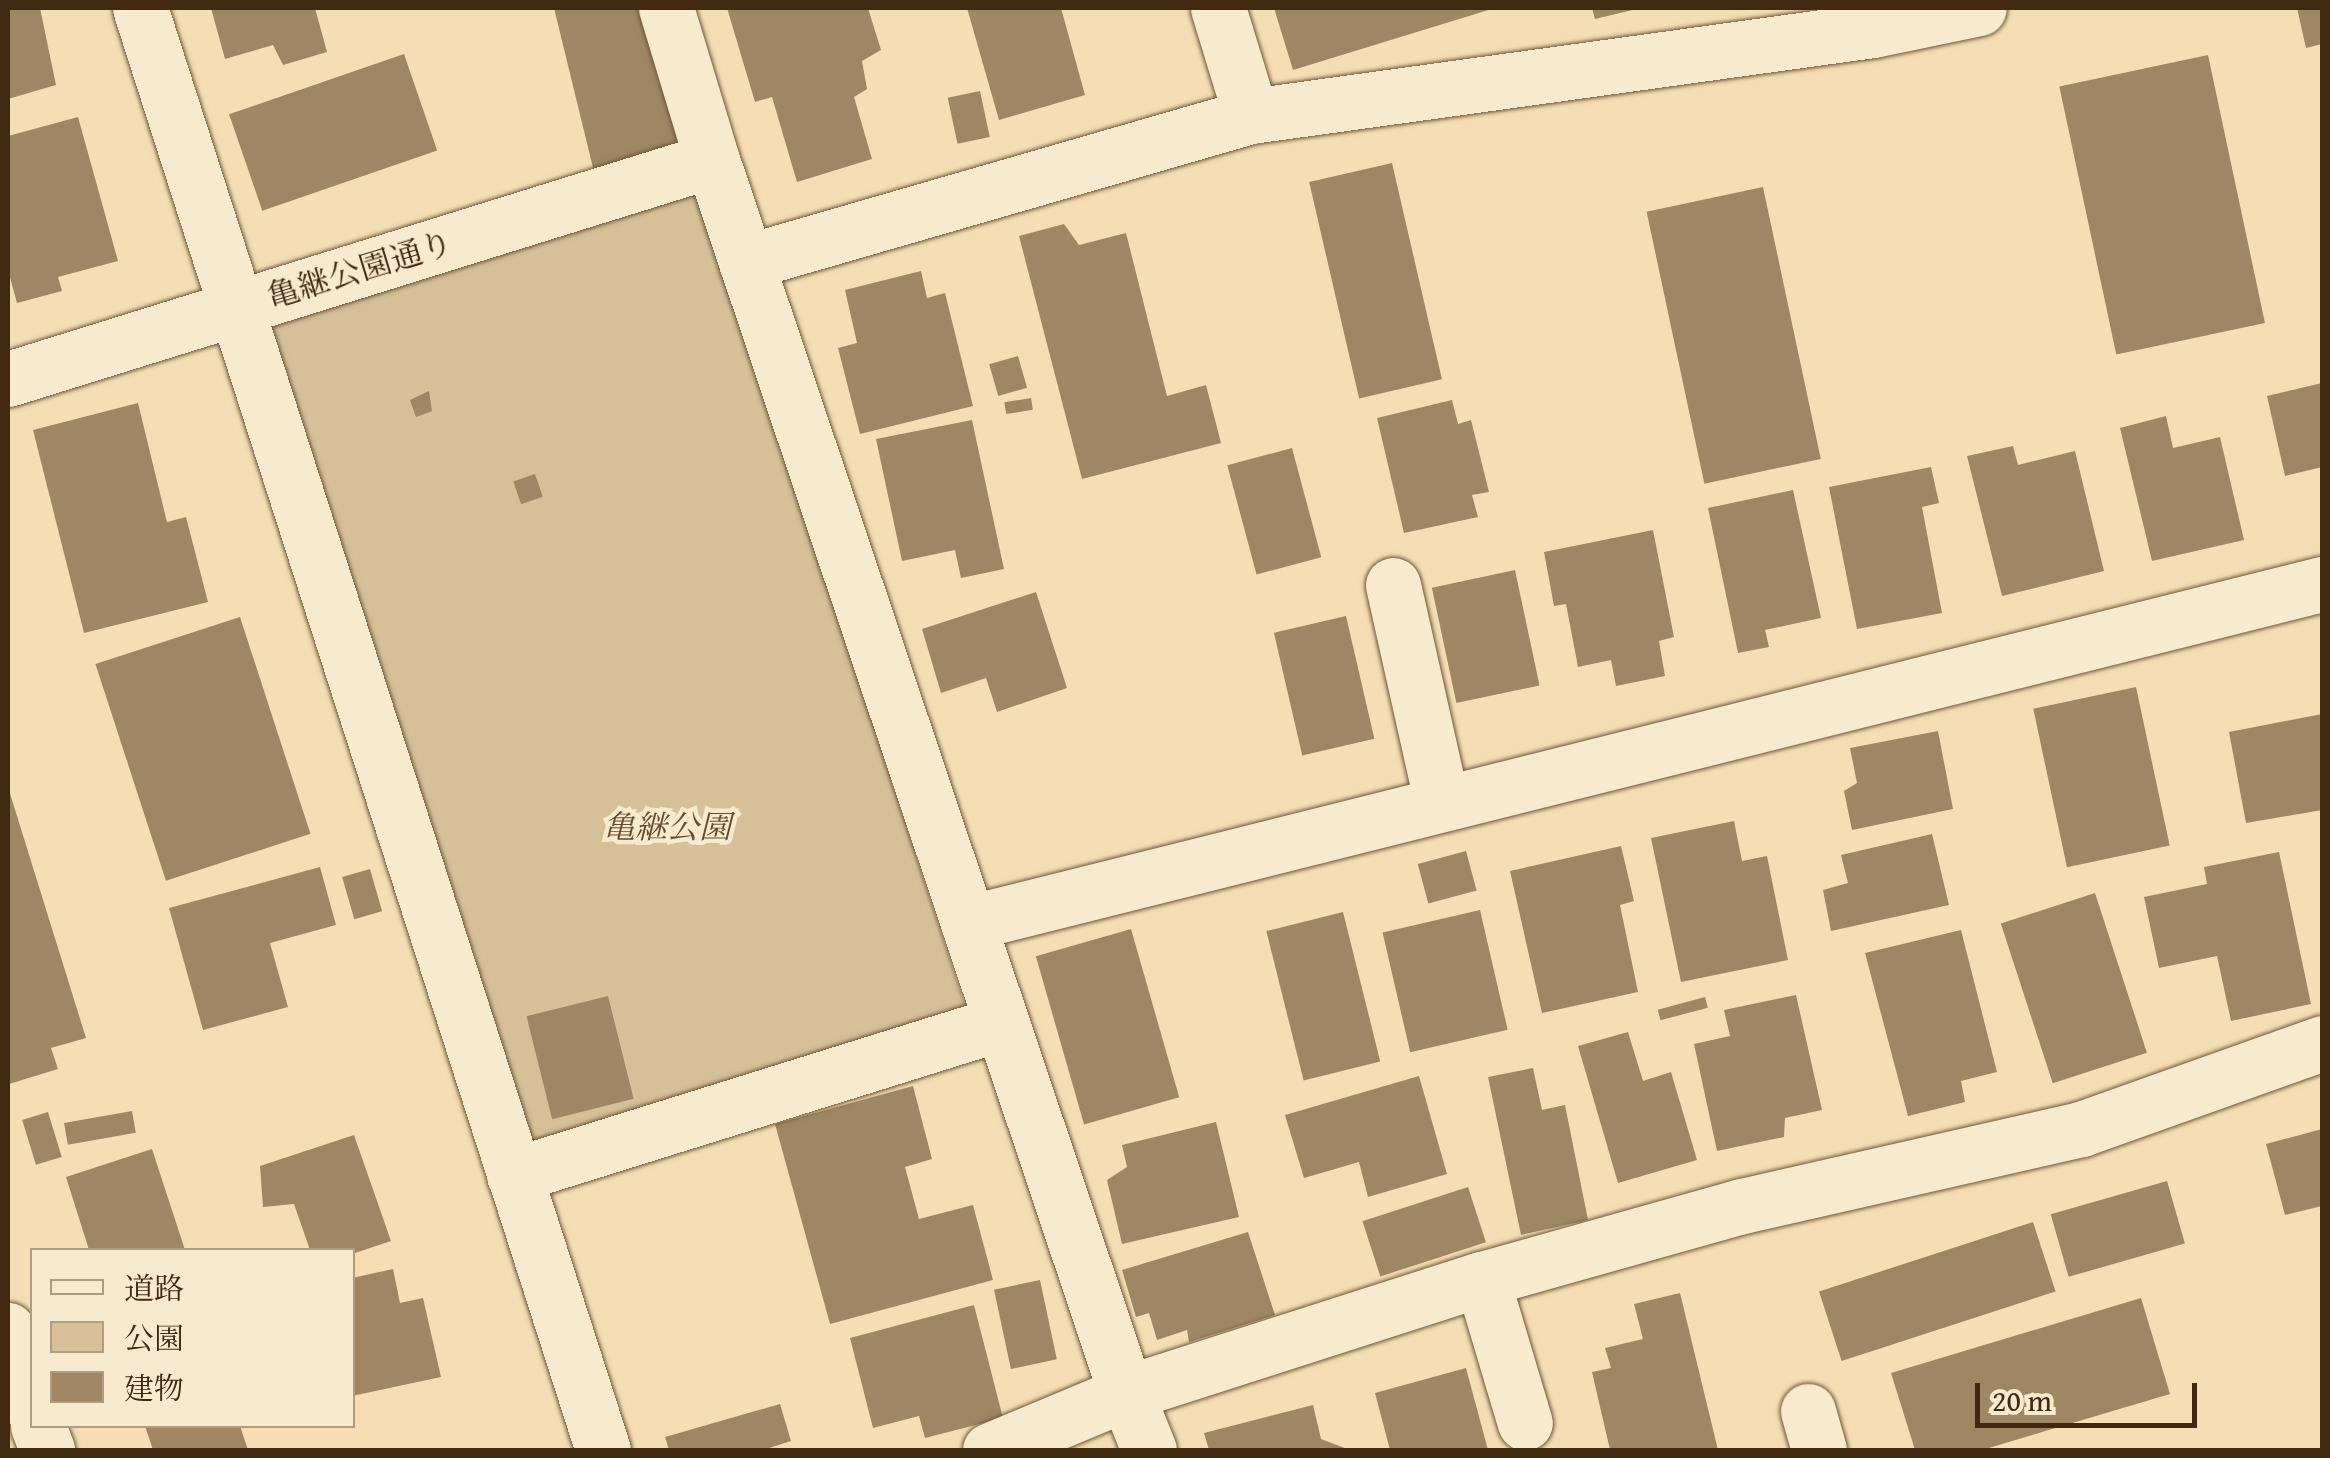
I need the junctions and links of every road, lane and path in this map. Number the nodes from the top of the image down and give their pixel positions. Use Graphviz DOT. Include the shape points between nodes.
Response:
graph roads {
  1 [pos="140,8"];
  2 [pos="666,8"];
  3 [pos="1218,8"];
  4 [pos="1979,8"];
  5 [pos="1737,28"];
  6 [pos="1251,116"];
  7 [pos="712,160"];
  8 [pos="746,262"];
  9 [pos="235,309"];
  10 [pos="8,379"];
  11 [pos="2322,584"];
  12 [pos="1393,585"];
  13 [pos="1442,804"];
  14 [pos="968,923"];
  15 [pos="1002,1023"];
  16 [pos="2322,1044"];
  17 [pos="514,1175"];
  18 [pos="1482,1279"];
  19 [pos="8,1330"];
  20 [pos="1126,1394"];
  21 [pos="30,1401"];
  22 [pos="1525,1423"];
  23 [pos="603,1450"];
  24 [pos="990,1450"];
  25 [pos="1149,1450"];
  1 -- 9 [label="street"];
  2 -- 7 [label="street"];
  3 -- 6 [label="street"];
  4 -- 5 [label="street" via="1873,30"];
  5 -- 6 [label="street"];
  6 -- 8 [label="street"];
  7 -- 8 [label="street"];
  7 -- 9 [label="street, 亀継公園通り"];
  8 -- 14 [label="street"];
  9 -- 10 [label="street, 亀継公園通り"];
  9 -- 17 [label="street"];
  11 -- 13 [label="street"];
  12 -- 13 [label="street"];
  13 -- 14 [label="street"];
  14 -- 15 [label="street"];
  15 -- 17 [label="street"];
  15 -- 20 [label="street"];
  16 -- 18 [label="street" via="2081,1128 1742,1206"];
  17 -- 23 [label="street"];
  18 -- 20 [label="street"];
  18 -- 22 [label="street"];
  19 -- 21 [label="street"];
  20 -- 24 [label="street"];
  20 -- 25 [label="street"];
}
